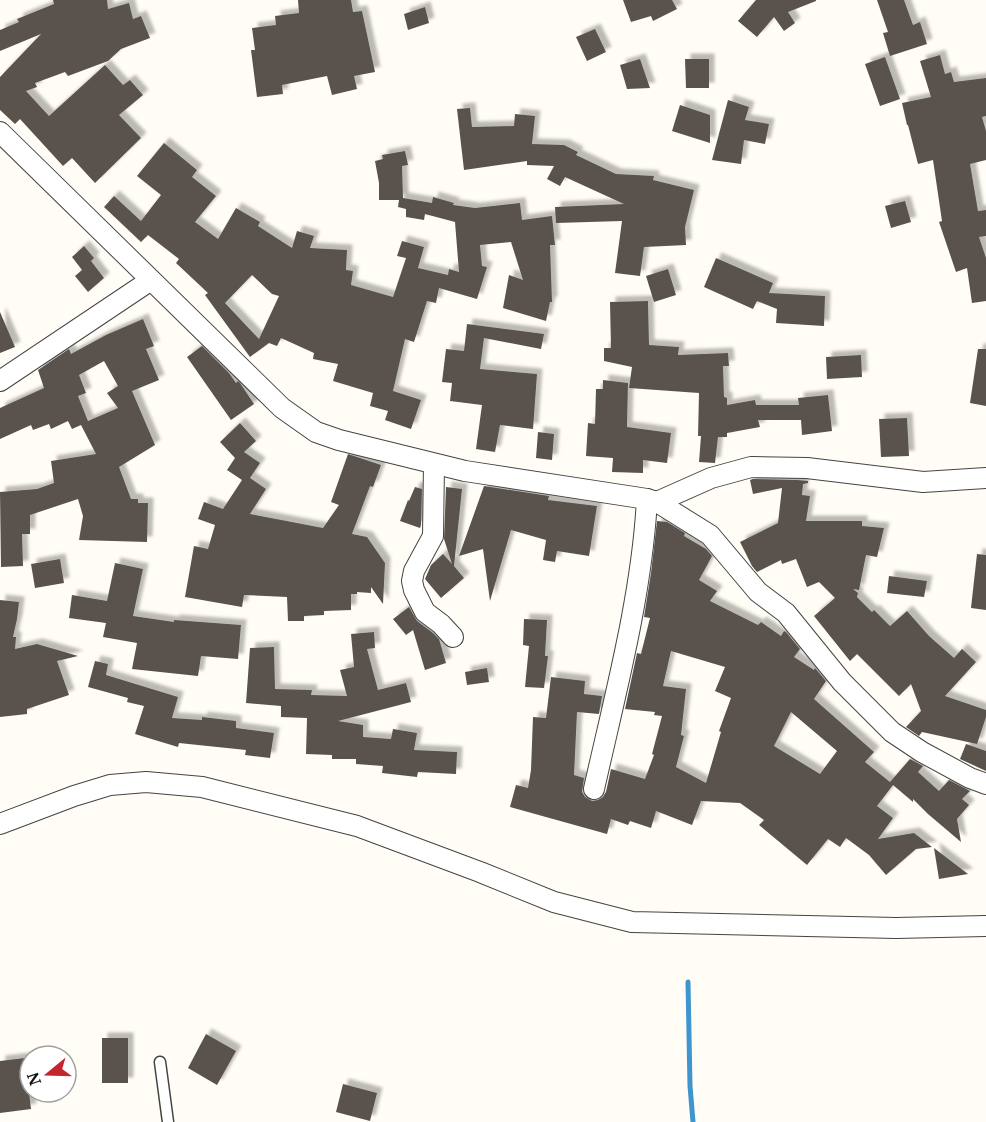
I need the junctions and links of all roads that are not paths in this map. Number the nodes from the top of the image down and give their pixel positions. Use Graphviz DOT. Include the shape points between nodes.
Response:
graph roads {
  1 [pos="0,132"];
  2 [pos="151,280"];
  3 [pos="0,381"];
  4 [pos="434,464"];
  5 [pos="986,478"];
  6 [pos="652,500"];
  7 [pos="453,637"];
  8 [pos="986,784"];
  9 [pos="594,789"];
  10 [pos="0,824"];
  11 [pos="986,926"];
  12 [pos="160,1062"];
  13 [pos="168,1122"];
  1 -- 2 [label="street"];
  2 -- 3 [label="street"];
  2 -- 4 [label="street" via="282,408 316,432"];
  4 -- 6 [label="street"];
  4 -- 7 [label="street" via="433,536 412,581 425,612"];
  5 -- 6 [label="street" via="923,482 807,468 751,467"];
  6 -- 8 [label="street" via="710,535 758,592 786,613 842,682 892,732"];
  6 -- 9 [label="street"];
  10 -- 11 [label="street" via="111,785 146,782 202,786 357,826 554,902 632,922 896,928"];
  12 -- 13 [label="lane"];
}
